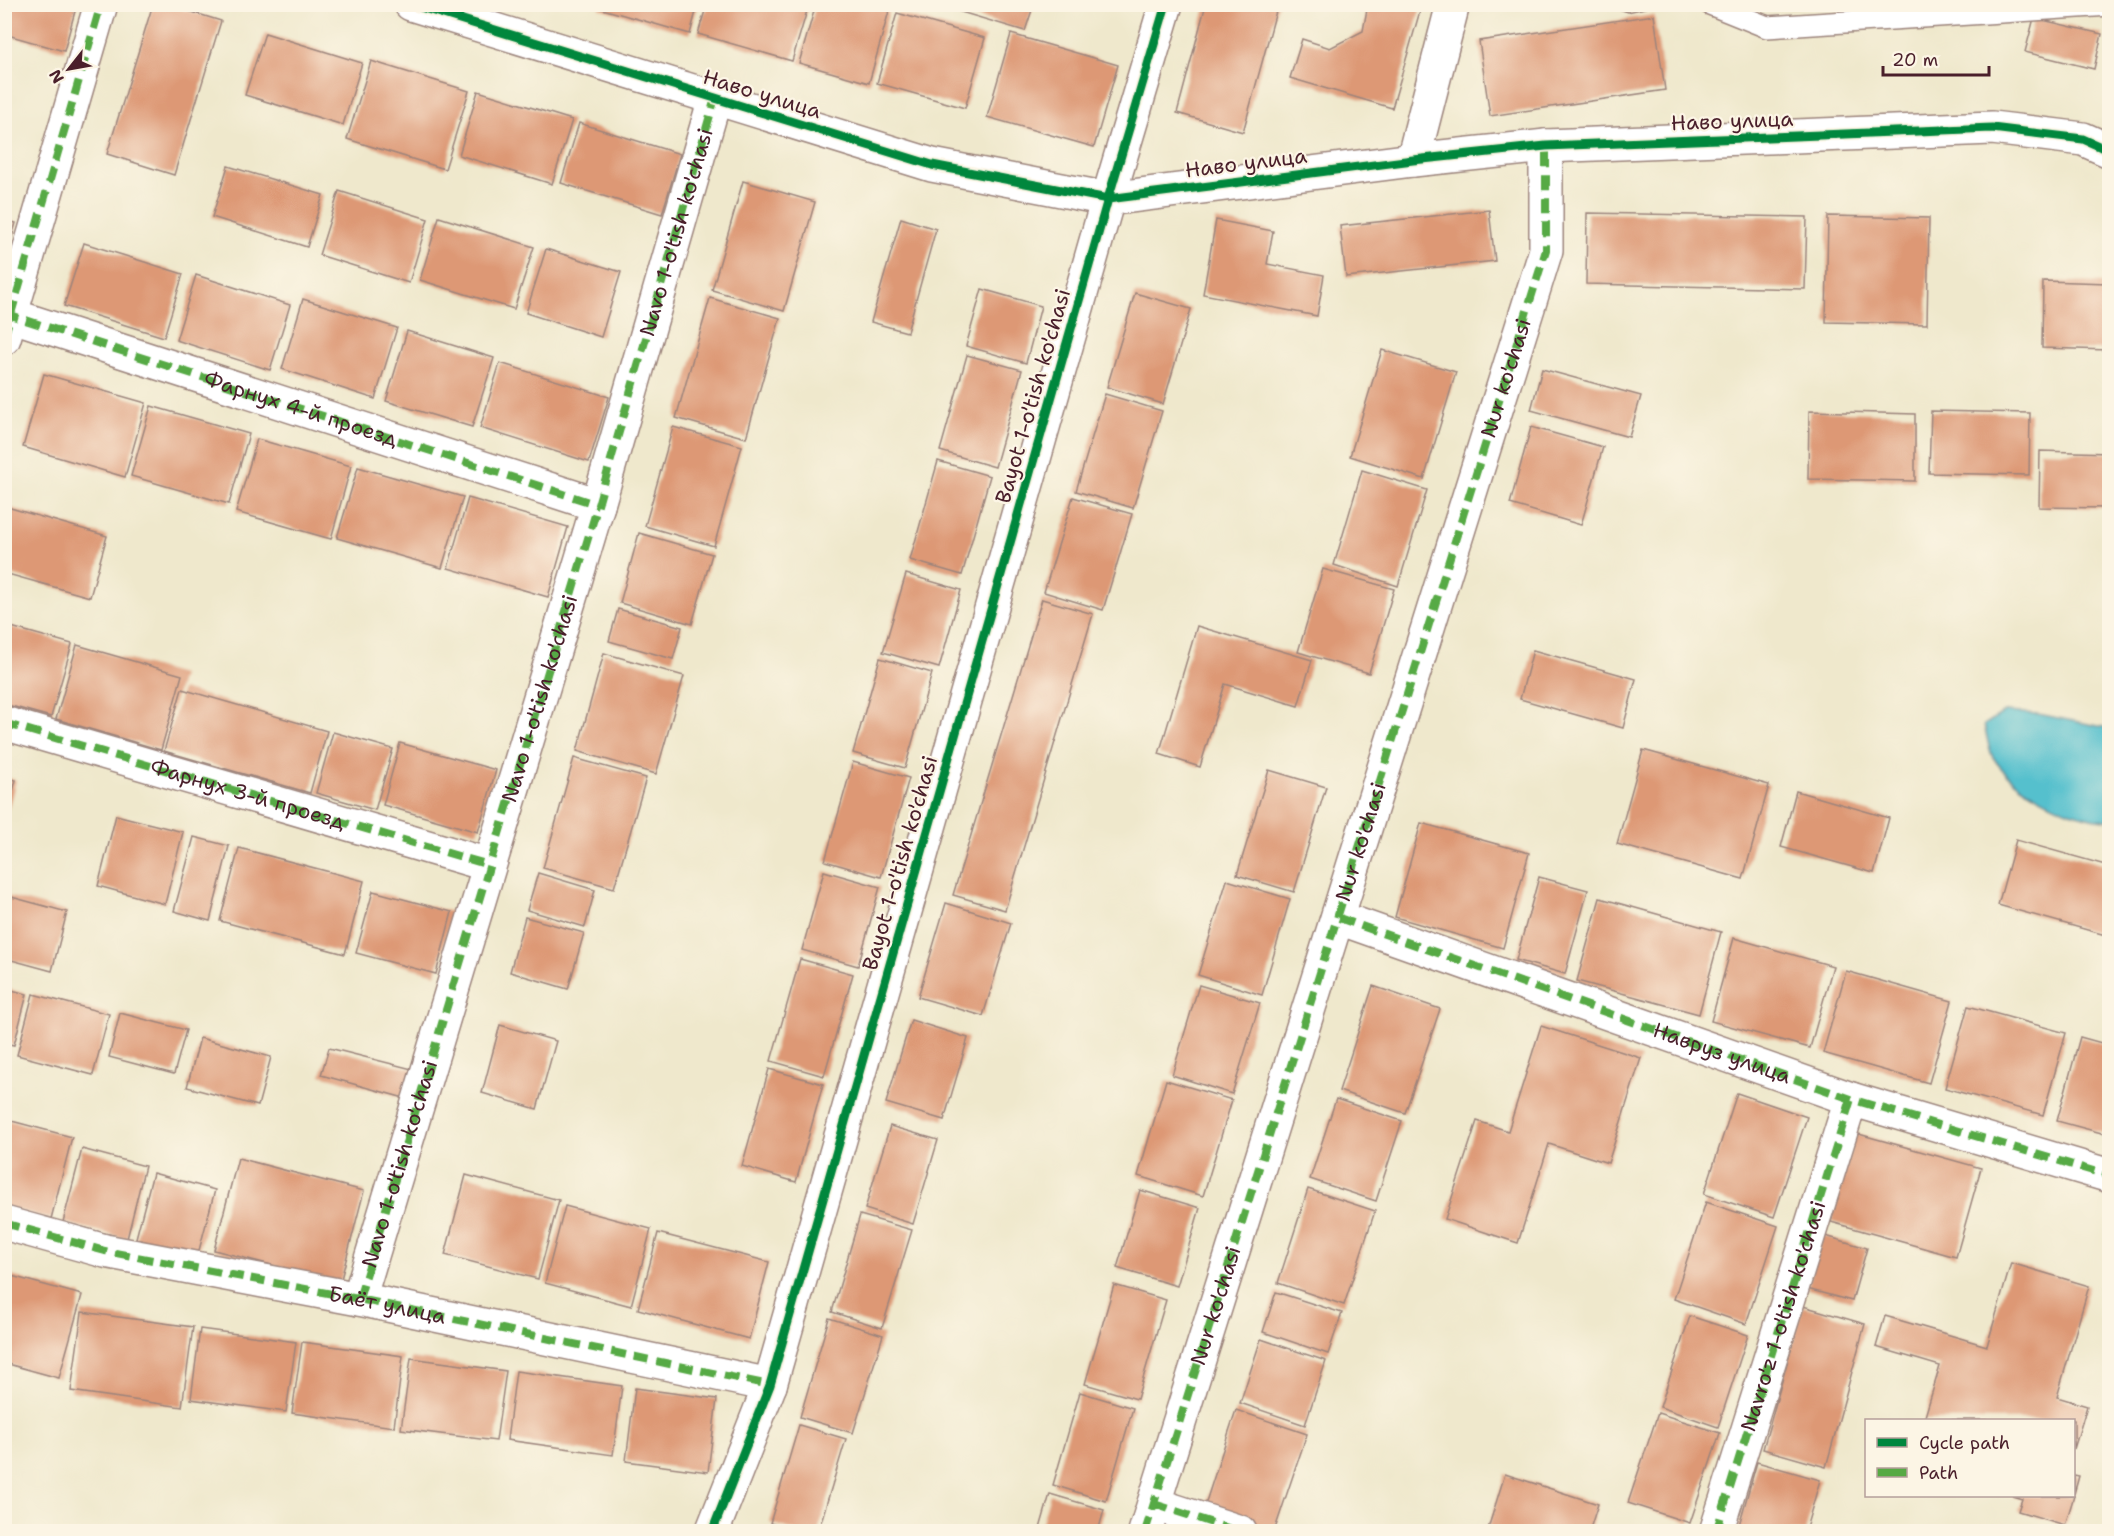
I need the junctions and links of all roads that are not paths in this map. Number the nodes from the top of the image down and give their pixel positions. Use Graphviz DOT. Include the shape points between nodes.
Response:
graph roads {
  1 [pos="101,4"];
  2 [pos="411,4"];
  3 [pos="1166,4"];
  4 [pos="1453,4"];
  5 [pos="1710,4"];
  6 [pos="2109,5"];
  7 [pos="715,98"];
  8 [pos="1546,146"];
  9 [pos="2109,151"];
  10 [pos="1413,160"];
  11 [pos="1108,199"];
  12 [pos="7,322"];
  13 [pos="598,505"];
  14 [pos="4,723"];
  15 [pos="489,866"];
  16 [pos="1339,918"];
  17 [pos="1851,1099"];
  18 [pos="2109,1176"];
  19 [pos="4,1223"];
  20 [pos="359,1299"];
  21 [pos="771,1385"];
  22 [pos="1150,1518"];
  23 [pos="712,1532"];
  24 [pos="1240,1532"];
  25 [pos="1716,1532"];
  1 -- 12 [label="street"];
  2 -- 7 [label="street, Наво улица"];
  3 -- 11 [label="street, Bayot 1-o'tish ko'chasi"];
  4 -- 10 [label="street"];
  5 -- 6 [label="lane" via="1767,27"];
  7 -- 11 [label="street, Наво улица" via="932,165"];
  7 -- 13 [label="street, Navo 1-o'tish ko'chasi"];
  8 -- 9 [label="street, Наво улица" via="1992,128 2083,139"];
  8 -- 10 [label="street, Наво улица"];
  8 -- 16 [label="street, Nur ko'chasi" via="1546,250"];
  10 -- 11 [label="street, Наво улица"];
  11 -- 21 [label="street, Bayot 1-o'tish ko'chasi"];
  12 -- 13 [label="street, Фарнух 4-й проезд"];
  13 -- 15 [label="street, Navo 1-o'tish ko'chasi"];
  14 -- 15 [label="street, Фарнух 3-й проезд"];
  15 -- 20 [label="street, Navo 1-o'tish ko'chasi"];
  16 -- 17 [label="street, Навруз улица"];
  16 -- 22 [label="street, Nur ko'chasi"];
  17 -- 18 [label="street, Навруз улица"];
  17 -- 25 [label="street, Navro'z 1-o'tish ko'chasi"];
  19 -- 20 [label="street, Баёт улица" via="105,1251"];
  20 -- 21 [label="street, Баёт улица"];
  21 -- 23 [label="street, Bayot 1-o'tish ko'chasi"];
  22 -- 24 [label="street"];
}
